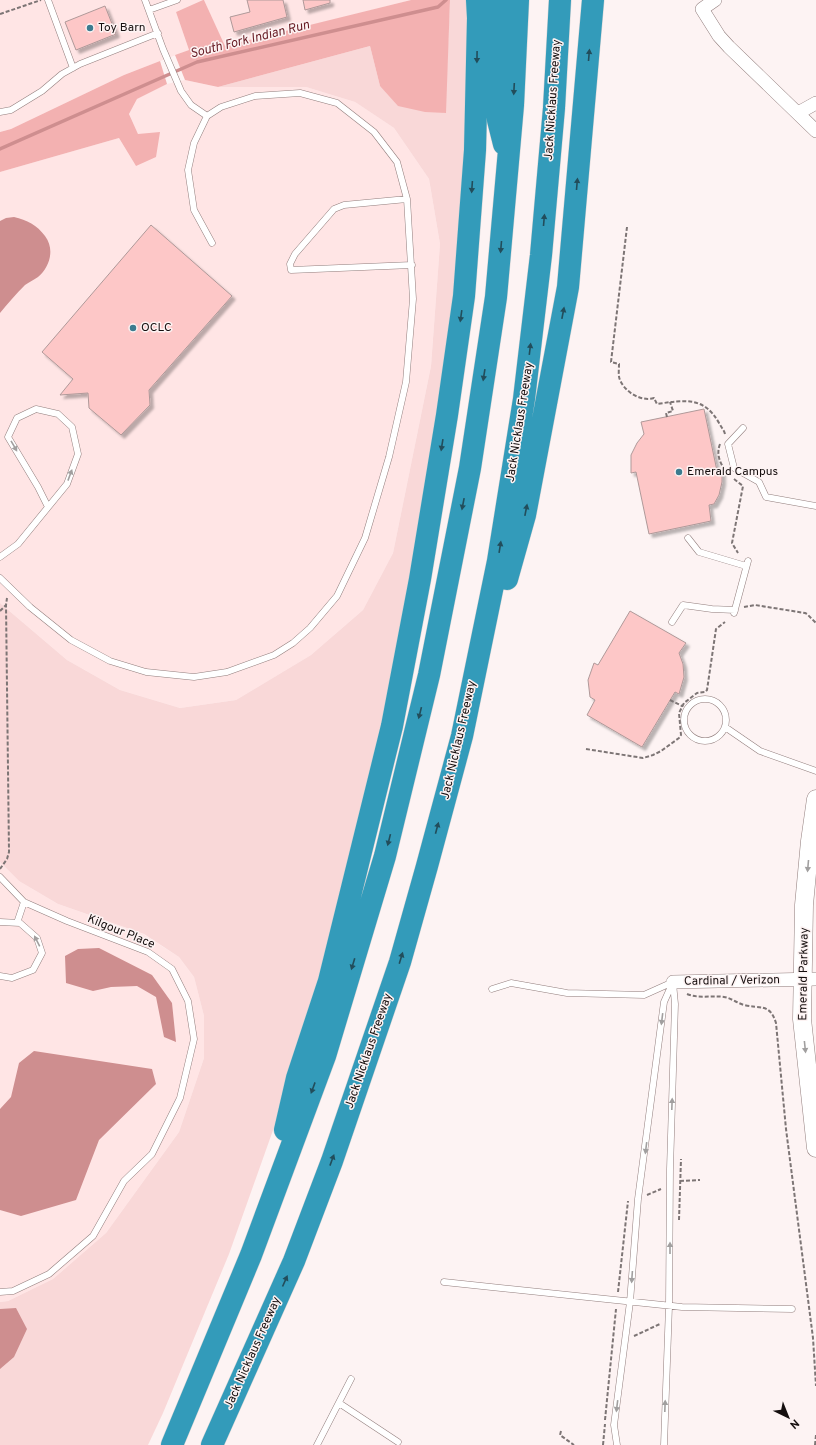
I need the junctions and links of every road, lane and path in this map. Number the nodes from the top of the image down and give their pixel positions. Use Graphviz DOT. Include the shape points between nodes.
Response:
graph roads {
  1 [pos="41,0"];
  2 [pos="48,0"];
  3 [pos="146,0"];
  4 [pos="177,0"];
  5 [pos="715,0"];
  6 [pos="560,3"];
  7 [pos="498,6"];
  8 [pos="593,7"];
  9 [pos="149,10"];
  10 [pos="0,14"];
  11 [pos="158,33"];
  12 [pos="73,68"];
  13 [pos="816,103"];
  14 [pos="0,112"];
  15 [pos="798,113"];
  16 [pos="207,116"];
  17 [pos="816,130"];
  18 [pos="407,200"];
  19 [pos="627,228"];
  20 [pos="212,243"];
  21 [pos="412,265"];
  22 [pos="670,402"];
  23 [pos="667,417"];
  24 [pos="743,428"];
  25 [pos="724,437"];
  26 [pos="721,440"];
  27 [pos="728,473"];
  28 [pos="732,477"];
  29 [pos="816,506"];
  30 [pos="48,507"];
  31 [pos="688,538"];
  32 [pos="738,553"];
  33 [pos="0,557"];
  34 [pos="0,578"];
  35 [pos="12,590"];
  36 [pos="6,605"];
  37 [pos="0,611"];
  38 [pos="734,612"];
  39 [pos="672,622"];
  40 [pos="725,622"];
  41 [pos="816,623"];
  42 [pos="670,700"];
  43 [pos="682,706"];
  44 [pos="725,727"];
  45 [pos="462,736"];
  46 [pos="586,749"];
  47 [pos="816,771"];
  48 [pos="816,799"];
  49 [pos="0,869"];
  50 [pos="0,877"];
  51 [pos="24,902"];
  52 [pos="0,922"];
  53 [pos="17,923"];
  54 [pos="0,976"];
  55 [pos="809,979"];
  56 [pos="673,982"];
  57 [pos="492,989"];
  58 [pos="816,1148"];
  59 [pos="270,1202"];
  60 [pos="444,1282"];
  61 [pos="0,1292"];
  62 [pos="630,1302"];
  63 [pos="669,1306"];
  64 [pos="792,1309"];
  65 [pos="669,1320"];
  66 [pos="626,1340"];
  67 [pos="612,1346"];
  68 [pos="351,1379"];
  69 [pos="816,1386"];
  70 [pos="339,1403"];
  71 [pos="561,1431"];
  72 [pos="816,1435"];
  73 [pos="398,1442"];
  74 [pos="172,1445"];
  75 [pos="212,1445"];
  76 [pos="317,1445"];
  77 [pos="574,1445"];
  78 [pos="617,1445"];
  79 [pos="664,1445"];
  80 [pos="815,1445"];
  1 -- 10 [label="path"];
  2 -- 12 [label="lane"];
  3 -- 9 [label="lane"];
  4 -- 9 [label="lane"];
  5 -- 15 [label="street" via="702,9 719,36"];
  45 -- 6 [label="highway, Jack Nicklaus Freeway, one-way" via="498,561 524,399 541,255"];
  7 -- 59 [label="highway, one-way" via="475,150 464,296 420,580 392,726 328,981 297,1078"];
  7 -- 59 [label="highway, one-way" via="513,105 496,297 470,468 429,675 386,856 325,1056"];
  45 -- 8 [label="highway, one-way" via="525,515 568,287"];
  9 -- 11 [label="lane"];
  11 -- 12 [label="lane"];
  11 -- 16 [label="lane" via="181,91 191,105"];
  12 -- 14 [label="lane" via="11,110"];
  13 -- 15 [label="street"];
  15 -- 17 [label="street"];
  16 -- 18 [label="lane" via="221,107 254,96 300,93 337,103 374,132 397,162"];
  16 -- 20 [label="lane" via="194,142 188,170 194,210"];
  18 -- 21 [label="lane"];
  18 -- 21 [label="lane" via="334,209 295,254 290,270"];
  19 -- 22 [label="path" via="611,362 620,364 620,379 629,392 650,400 654,398 657,404"];
  21 -- 35 [label="lane" via="413,299 406,382 389,457 365,538 337,596 310,628 293,643 274,655 227,672 194,676 146,672 110,661 71,640"];
  22 -- 23 [label="path" via="673,411 666,413"];
  22 -- 25 [label="path" via="685,400 704,405 726,433"];
  24 -- 29 [label="lane" via="728,444 734,468 759,482 766,497"];
  26 -- 27 [label="path" via="718,448 719,457"];
  28 -- 32 [label="path" via="742,486 732,543"];
  30 -- 30 [label="lane, one-way" via="67,484 78,454 72,427 58,414 36,410 17,418 8,437"];
  30 -- 33 [label="lane" via="18,544"];
  31 -- 38 [label="lane" via="699,552 747,563"];
  34 -- 35 [label="lane"];
  35 -- 36 [label="path"];
  36 -- 37 [label="path"];
  36 -- 49 [label="path" via="9,852"];
  38 -- 39 [label="lane" via="684,605"];
  38 -- 41 [label="path" via="755,605 805,613"];
  40 -- 43 [label="path" via="716,629 707,690 689,698"];
  42 -- 43 [label="path"];
  43 -- 46 [label="path" via="679,713 679,738 653,755 643,758"];
  44 -- 44 [label="lane" via="724,711 719,704 710,699 697,700 684,714 684,727 687,733 700,741 714,740"];
  44 -- 47 [label="lane" via="760,751"];
  75 -- 45 [label="highway, Jack Nicklaus Freeway, one-way" via="294,1261 332,1160 400,962"];
  48 -- 55 [label="main road, Emerald Parkway, one-way" via="805,898"];
  50 -- 51 [label="lane, Kilgour Place"];
  51 -- 53 [label="lane"];
  51 -- 61 [label="lane, Kilgour Place" via="67,922 148,952 172,969 188,1001 194,1038 180,1098 152,1154 124,1182 92,1236 49,1274 13,1291"];
  52 -- 53 [label="lane"];
  54 -- 53 [label="lane, one-way" via="12,978 33,970 42,953 37,938"];
  55 -- 56 [label="street, Cardinal / Verizon"];
  55 -- 58 [label="main road, Emerald Parkway, one-way" via="802,1019"];
  56 -- 57 [label="lane" via="644,995 567,993 511,983"];
  56 -- 62 [label="lane, one-way" via="664,1002 638,1199"];
  63 -- 56 [label="lane, one-way" via="675,1004"];
  56 -- 69 [label="path" via="687,995 724,997 745,1005 765,1008 774,1014 813,1338"];
  59 -- 74 [label="highway" via="251,1255"];
  60 -- 62 [label="lane"];
  62 -- 63 [label="lane"];
  62 -- 66 [label="lane"];
  63 -- 64 [label="lane"];
  63 -- 65 [label="lane"];
  65 -- 66 [label="path"];
  79 -- 65 [label="lane, one-way"];
  66 -- 67 [label="path"];
  66 -- 78 [label="lane, one-way" via="614,1425"];
  68 -- 70 [label="lane"];
  70 -- 73 [label="lane"];
  70 -- 76 [label="lane"];
  71 -- 77 [label="path" via="560,1435"];
  72 -- 80 [label="path"];
}
